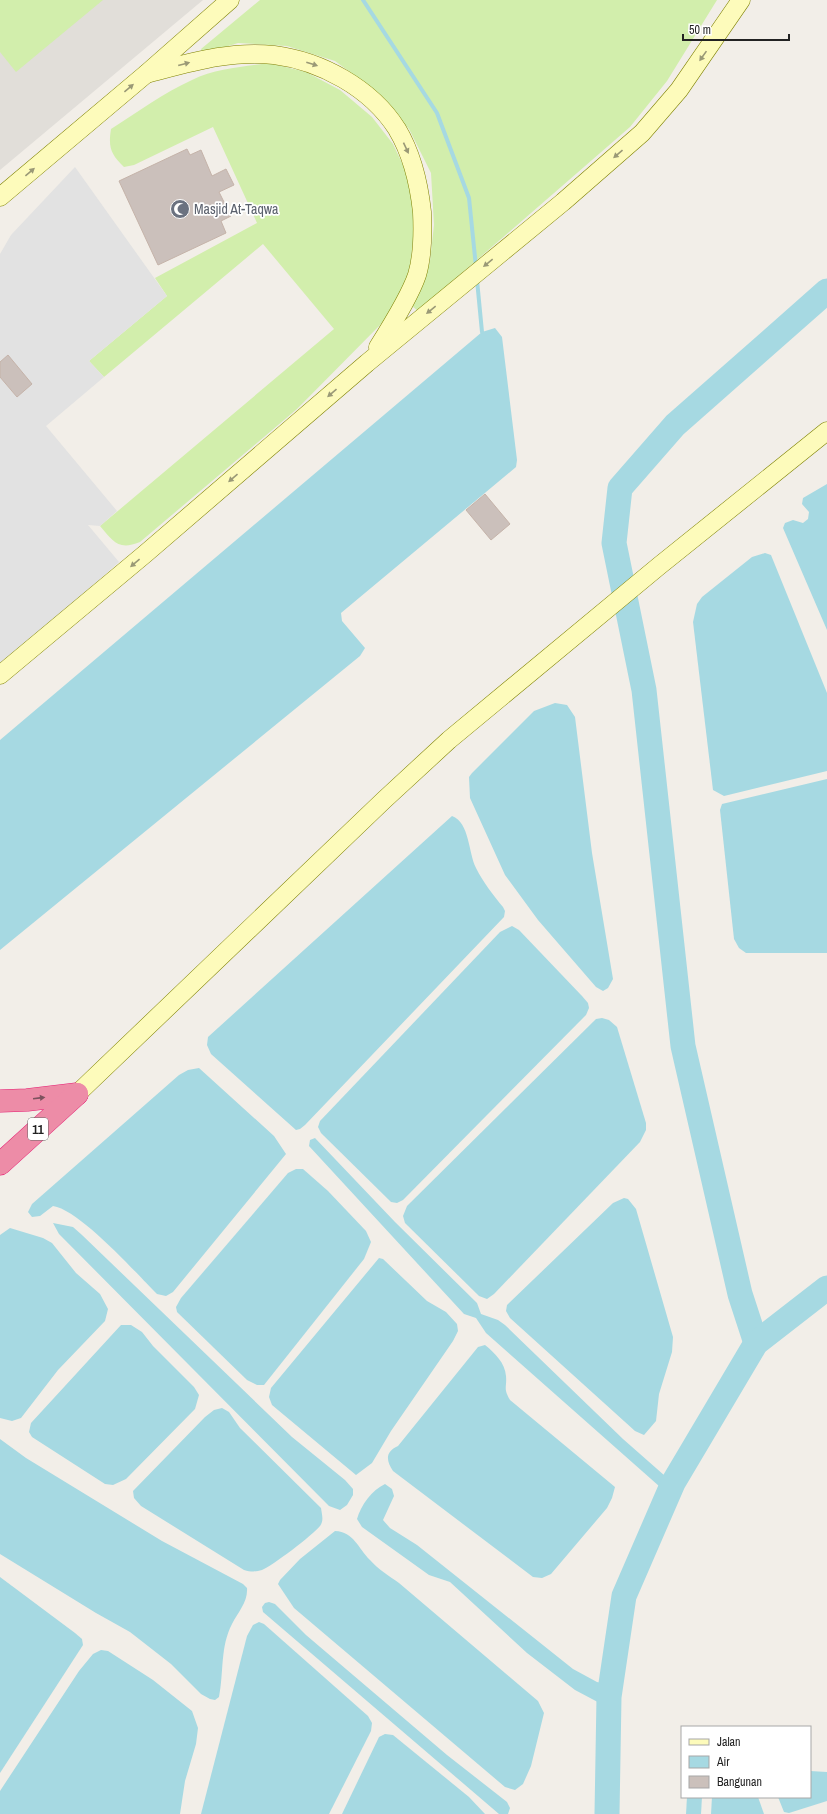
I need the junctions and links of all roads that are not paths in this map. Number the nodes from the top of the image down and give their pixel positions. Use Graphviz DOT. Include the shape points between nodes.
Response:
graph roads {
  1 [pos="230,0"];
  2 [pos="741,0"];
  3 [pos="146,74"];
  4 [pos="0,197"];
  5 [pos="367,363"];
  6 [pos="827,431"];
  7 [pos="0,675"];
  8 [pos="77,1094"];
  9 [pos="0,1101"];
  10 [pos="0,1164"];
  1 -- 3 [label="street"];
  2 -- 5 [label="street, one-way" via="679,90 642,133 564,202"];
  4 -- 3 [label="street, one-way"];
  3 -- 5 [label="street, one-way" via="238,53 282,56 313,63 343,78 374,100 397,129 413,164 420,195 424,235 417,276 388,332"];
  5 -- 7 [label="street, one-way"];
  6 -- 8 [label="street" via="449,740"];
  9 -- 8 [label="highway, one-way"];
  8 -- 10 [label="highway, 11"];
}
